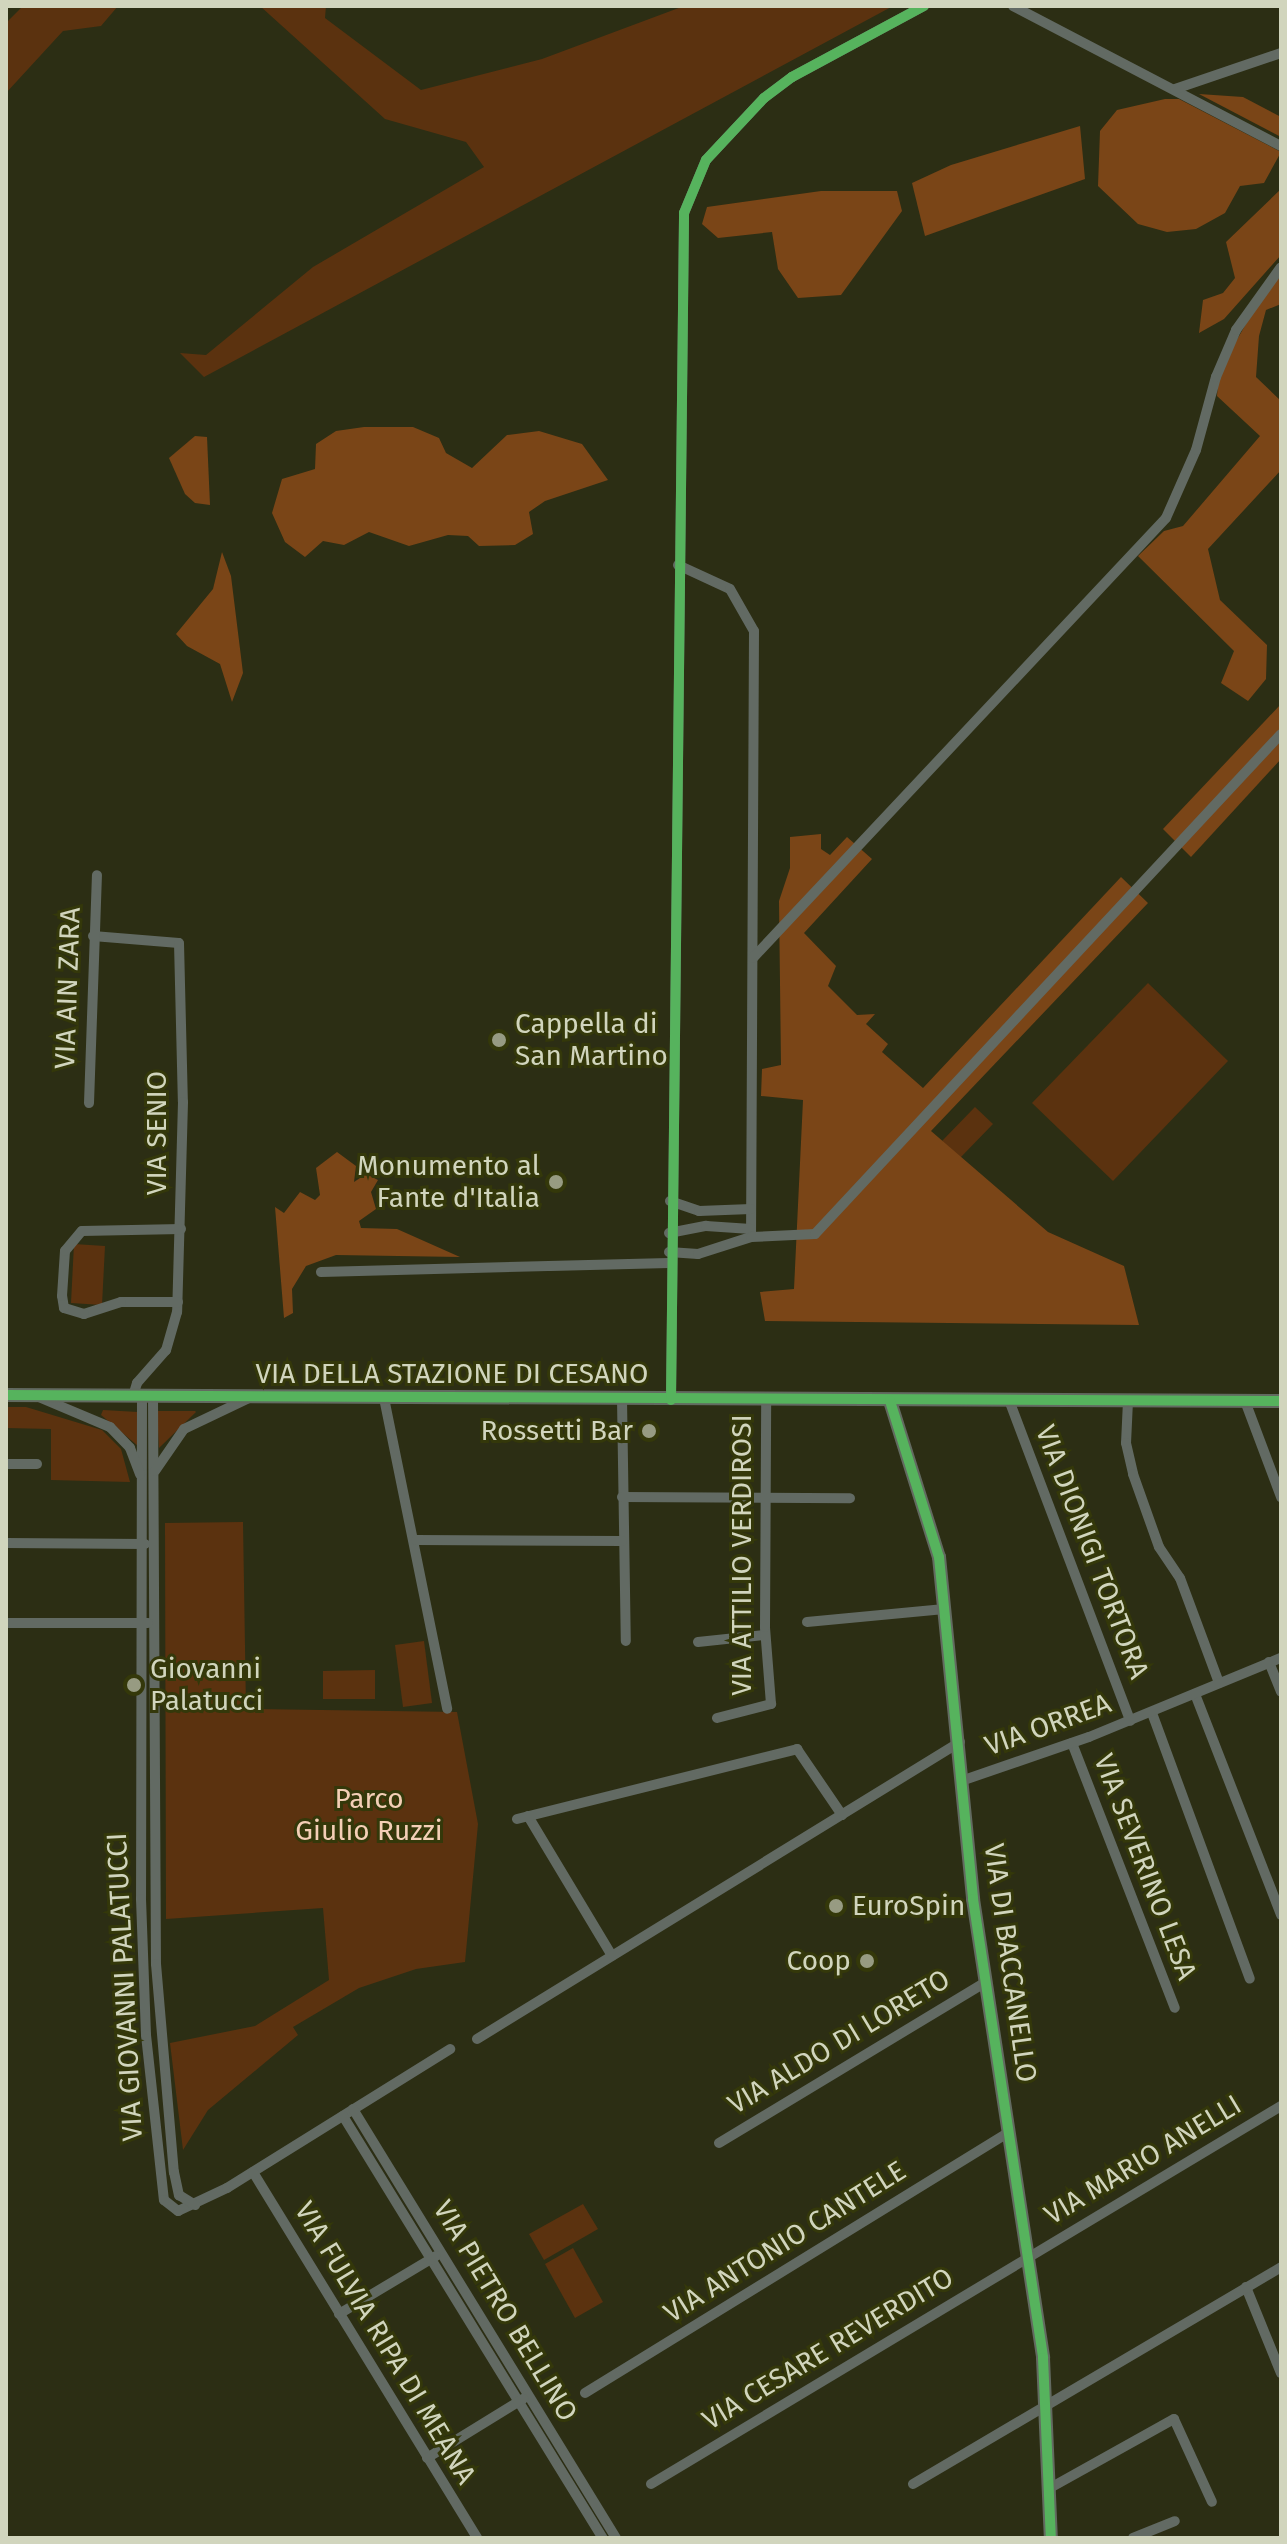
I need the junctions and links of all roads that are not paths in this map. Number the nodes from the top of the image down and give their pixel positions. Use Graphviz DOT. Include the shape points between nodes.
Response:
graph roads {
  1 [pos="924,6"];
  2 [pos="1013,6"];
  3 [pos="1281,53"];
  4 [pos="1175,89"];
  5 [pos="1281,146"];
  6 [pos="1281,267"];
  7 [pos="678,565"];
  8 [pos="1281,734"];
  9 [pos="97,875"];
  10 [pos="93,936"];
  11 [pos="753,958"];
  12 [pos="89,1103"];
  13 [pos="670,1201"];
  14 [pos="751,1209"];
  15 [pos="181,1229"];
  16 [pos="669,1233"];
  17 [pos="751,1233"];
  18 [pos="669,1258"];
  19 [pos="321,1272"];
  20 [pos="178,1302"];
  21 [pos="6,1395"];
  22 [pos="32,1395"];
  23 [pos="143,1396"];
  24 [pos="253,1397"];
  25 [pos="384,1398"];
  26 [pos="622,1399"];
  27 [pos="671,1400"];
  28 [pos="766,1400"];
  29 [pos="1009,1400"];
  30 [pos="890,1401"];
  31 [pos="1128,1401"];
  32 [pos="1245,1401"];
  33 [pos="1281,1401"];
  34 [pos="6,1464"];
  35 [pos="37,1464"];
  36 [pos="154,1472"];
  37 [pos="142,1480"];
  38 [pos="622,1497"];
  39 [pos="1281,1497"];
  40 [pos="765,1498"];
  41 [pos="850,1498"];
  42 [pos="416,1540"];
  43 [pos="622,1541"];
  44 [pos="6,1543"];
  45 [pos="155,1543"];
  46 [pos="141,1544"];
  47 [pos="944,1609"];
  48 [pos="807,1622"];
  49 [pos="6,1623"];
  50 [pos="142,1623"];
  51 [pos="155,1623"];
  52 [pos="765,1635"];
  53 [pos="626,1641"];
  54 [pos="698,1642"];
  55 [pos="1281,1658"];
  56 [pos="1269,1662"];
  57 [pos="1219,1683"];
  58 [pos="1281,1692"];
  59 [pos="1195,1694"];
  60 [pos="447,1709"];
  61 [pos="1152,1713"];
  62 [pos="717,1718"];
  63 [pos="1130,1721"];
  64 [pos="960,1742"];
  65 [pos="1072,1743"];
  66 [pos="964,1780"];
  67 [pos="842,1815"];
  68 [pos="1281,1915"];
  69 [pos="612,1956"];
  70 [pos="1250,1979"];
  71 [pos="984,1983"];
  72 [pos="1175,2008"];
  73 [pos="477,2039"];
  74 [pos="450,2049"];
  75 [pos="1281,2106"];
  76 [pos="353,2109"];
  77 [pos="343,2116"];
  78 [pos="1010,2132"];
  79 [pos="719,2143"];
  80 [pos="253,2172"];
  81 [pos="195,2205"];
  82 [pos="1029,2254"];
  83 [pos="436,2256"];
  84 [pos="1281,2267"];
  85 [pos="1246,2287"];
  86 [pos="339,2314"];
  87 [pos="1281,2373"];
  88 [pos="585,2393"];
  89 [pos="524,2399"];
  90 [pos="1047,2404"];
  91 [pos="427,2458"];
  92 [pos="651,2484"];
  93 [pos="913,2484"];
  94 [pos="1050,2488"];
  95 [pos="1212,2502"];
  96 [pos="1175,2521"];
  97 [pos="477,2538"];
  98 [pos="603,2538"];
  99 [pos="616,2538"];
  100 [pos="1051,2538"];
  101 [pos="1133,2538"];
  1 -- 7 [label="street" via="775,89 724,138 691,188 682,225"];
  2 -- 4 [label="street"];
  3 -- 4 [label="street"];
  4 -- 5 [label="street"];
  6 -- 11 [label="street" via="1236,330 1216,377 1196,450 1166,518"];
  7 -- 11 [label="street" via="730,589 754,631"];
  7 -- 13 [label="street"];
  8 -- 17 [label="street" via="815,1234"];
  9 -- 10 [label="street, VIA AIN ZARA"];
  10 -- 12 [label="street, VIA AIN ZARA"];
  10 -- 15 [label="street, VIA SENIO" via="179,943"];
  11 -- 14 [label="street"];
  13 -- 14 [label="street" via="699,1211"];
  13 -- 16 [label="street"];
  14 -- 17 [label="street"];
  15 -- 20 [label="street, VIA SENIO"];
  15 -- 20 [label="street" via="82,1231 65,1251 62,1296 64,1308 84,1314 121,1302"];
  16 -- 17 [label="street" via="706,1226"];
  16 -- 18 [label="street"];
  17 -- 18 [label="street" via="698,1254"];
  18 -- 19 [label="street"];
  18 -- 27 [label="street"];
  20 -- 23 [label="street, VIA SENIO" via="172,1337 137,1383"];
  21 -- 22 [label="street, VIA DELLA STAZIONE DI CESANO"];
  22 -- 23 [label="street, VIA DELLA STAZIONE DI CESANO"];
  22 -- 37 [label="street" via="110,1427 130,1448"];
  23 -- 24 [label="street, VIA DELLA STAZIONE DI CESANO"];
  23 -- 36 [label="street, VIA GIOVANNI PALATUCCI"];
  23 -- 37 [label="street, VIA GIOVANNI PALATUCCI"];
  24 -- 25 [label="street, VIA DELLA STAZIONE DI CESANO"];
  24 -- 36 [label="street" via="184,1429"];
  25 -- 26 [label="street, VIA DELLA STAZIONE DI CESANO"];
  25 -- 42 [label="street"];
  26 -- 27 [label="street, VIA DELLA STAZIONE DI CESANO"];
  26 -- 38 [label="street"];
  27 -- 28 [label="street, VIA DELLA STAZIONE DI CESANO"];
  28 -- 30 [label="street, VIA DELLA STAZIONE DI CESANO"];
  28 -- 40 [label="street, VIA ATTILIO VERDIROSI"];
  29 -- 30 [label="street, VIA DELLA STAZIONE DI CESANO"];
  29 -- 31 [label="street, VIA DELLA STAZIONE DI CESANO"];
  29 -- 63 [label="street, VIA DIONIGI TORTORA"];
  30 -- 47 [label="street, VIA DI BACCANELLO" via="934,1532"];
  31 -- 32 [label="street, VIA DELLA STAZIONE DI CESANO"];
  31 -- 57 [label="street" via="1126,1443 1133,1474"];
  32 -- 33 [label="street, VIA DELLA STAZIONE DI CESANO"];
  32 -- 39 [label="street"];
  34 -- 35 [label="street"];
  36 -- 45 [label="street, VIA GIOVANNI PALATUCCI"];
  37 -- 46 [label="street, VIA GIOVANNI PALATUCCI"];
  38 -- 40 [label="street"];
  38 -- 43 [label="street"];
  40 -- 41 [label="street"];
  40 -- 52 [label="street, VIA ATTILIO VERDIROSI"];
  42 -- 43 [label="street"];
  42 -- 60 [label="street"];
  43 -- 53 [label="street"];
  44 -- 46 [label="street"];
  45 -- 46 [label="street"];
  45 -- 51 [label="street, VIA GIOVANNI PALATUCCI"];
  46 -- 50 [label="street, VIA GIOVANNI PALATUCCI"];
  47 -- 48 [label="street"];
  47 -- 64 [label="street, VIA DI BACCANELLO"];
  49 -- 50 [label="street"];
  50 -- 51 [label="street"];
  50 -- 81 [label="street, VIA GIOVANNI PALATUCCI" via="141,1899 151,2096 164,2200 178,2211"];
  51 -- 81 [label="street, VIA GIOVANNI PALATUCCI" via="157,1978 174,2172 179,2195"];
  52 -- 54 [label="street"];
  52 -- 62 [label="street, VIA ATTILIO VERDIROSI" via="770,1706"];
  55 -- 56 [label="street, VIA ORREA"];
  56 -- 57 [label="street, VIA ORREA"];
  56 -- 58 [label="street"];
  57 -- 59 [label="street, VIA ORREA"];
  59 -- 61 [label="street, VIA ORREA"];
  59 -- 68 [label="street"];
  61 -- 63 [label="street, VIA ORREA"];
  61 -- 70 [label="street"];
  63 -- 65 [label="street, VIA ORREA"];
  64 -- 66 [label="street, VIA DI BACCANELLO"];
  64 -- 67 [label="street"];
  65 -- 66 [label="street, VIA ORREA"];
  65 -- 72 [label="street, VIA SEVERINO LESA"];
  66 -- 71 [label="street, VIA DI BACCANELLO"];
  67 -- 69 [label="street"];
  67 -- 69 [label="street" via="797,1749 523,1818"];
  69 -- 73 [label="street"];
  71 -- 78 [label="street, VIA DI BACCANELLO"];
  71 -- 79 [label="street, VIA ALDO DI LORETO"];
  74 -- 76 [label="street"];
  75 -- 82 [label="street, VIA MARIO ANELLI"];
  76 -- 77 [label="street"];
  76 -- 83 [label="street, VIA PIETRO BELLINO"];
  77 -- 80 [label="street"];
  77 -- 83 [label="street, VIA PIETRO BELLINO"];
  78 -- 82 [label="street, VIA DI BACCANELLO"];
  78 -- 88 [label="street, VIA ANTONIO CANTELE"];
  80 -- 81 [label="street"];
  80 -- 86 [label="street, VIA FULVIA RIPA DI MEANA"];
  82 -- 90 [label="street, VIA DI BACCANELLO"];
  82 -- 92 [label="street, VIA CESARE REVERDITO"];
  83 -- 86 [label="street"];
  83 -- 89 [label="street, VIA PIETRO BELLINO"];
  84 -- 85 [label="street"];
  85 -- 87 [label="street"];
  85 -- 90 [label="street"];
  86 -- 91 [label="street, VIA FULVIA RIPA DI MEANA"];
  89 -- 91 [label="street"];
  89 -- 98 [label="street, VIA PIETRO BELLINO"];
  89 -- 99 [label="street, VIA PIETRO BELLINO"];
  90 -- 93 [label="street"];
  90 -- 94 [label="street, VIA DI BACCANELLO"];
  91 -- 97 [label="street, VIA FULVIA RIPA DI MEANA"];
  94 -- 95 [label="street" via="1174,2419"];
  94 -- 100 [label="street, VIA DI BACCANELLO"];
  96 -- 101 [label="street"];
}
